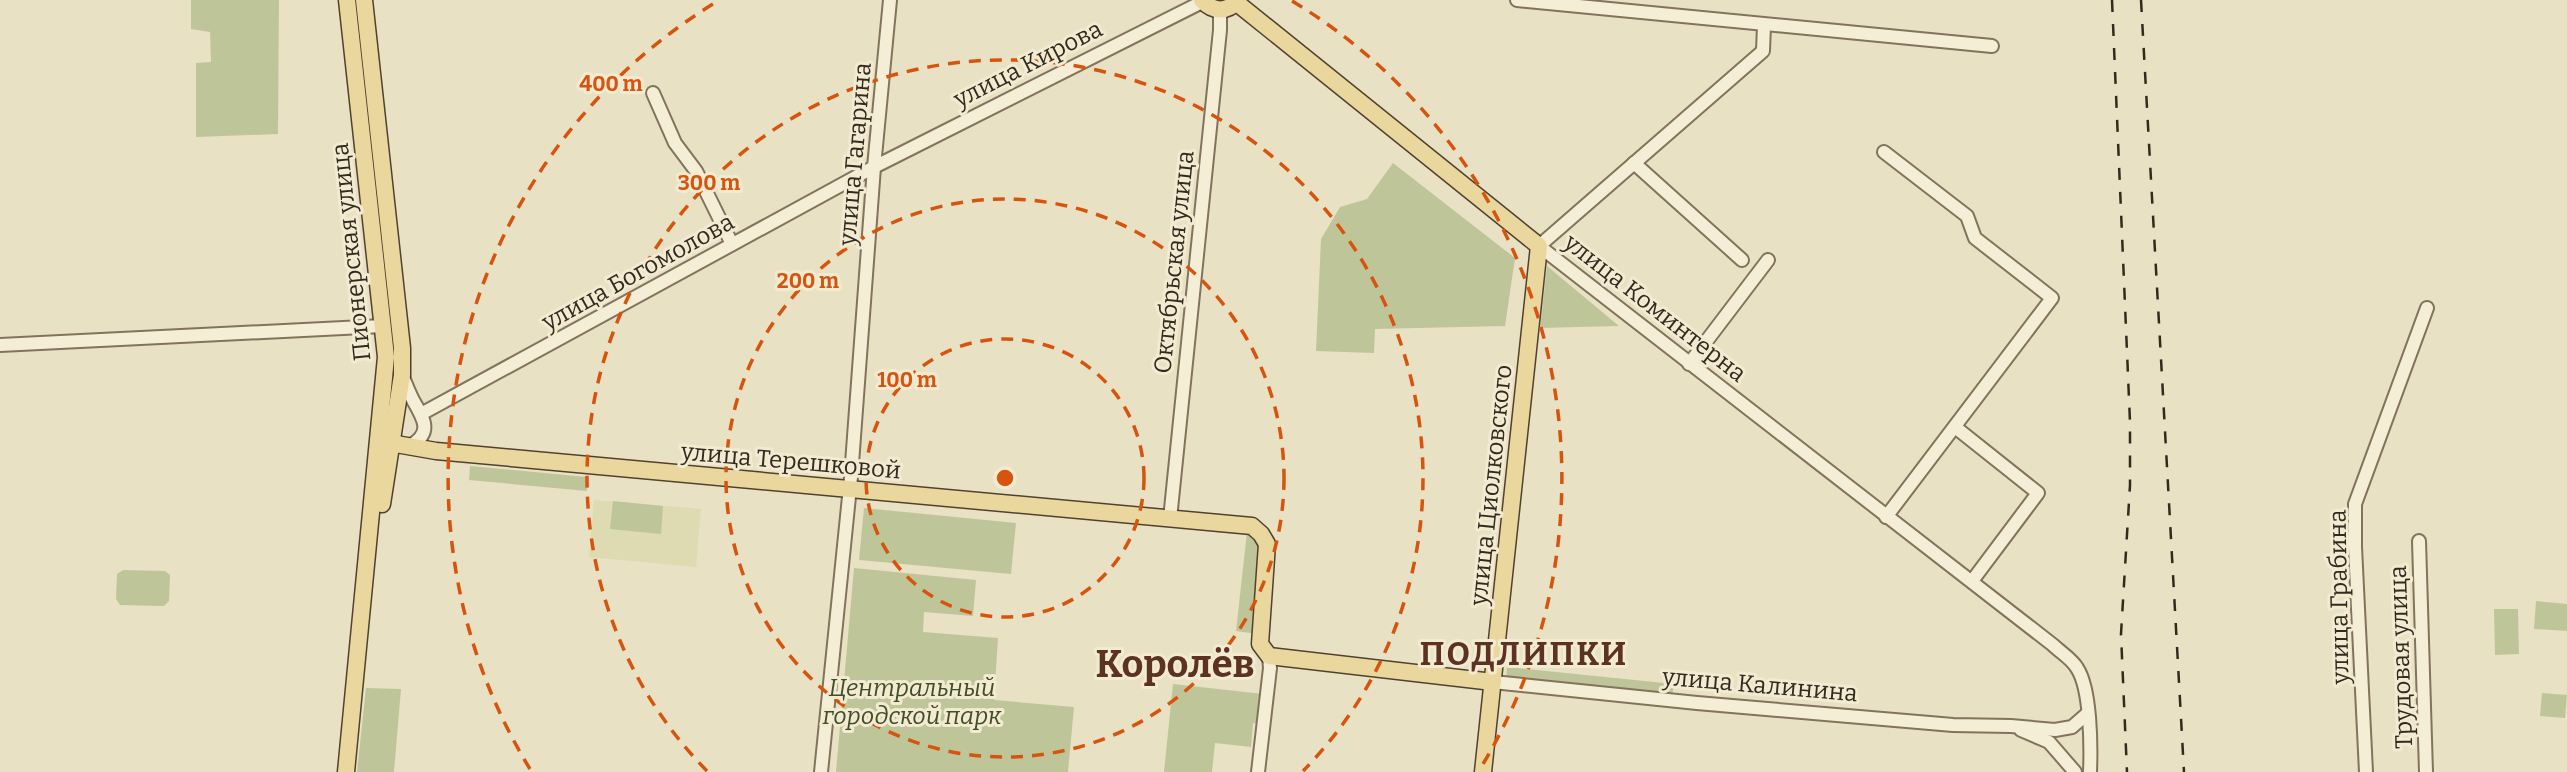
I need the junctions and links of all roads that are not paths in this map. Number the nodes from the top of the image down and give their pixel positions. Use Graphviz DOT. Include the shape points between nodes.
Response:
graph roads {
  1 [pos="347,0"];
  2 [pos="364,0"];
  3 [pos="890,0"];
  4 [pos="1517,0"];
  5 [pos="1202,1"];
  6 [pos="1238,2"];
  7 [pos="1220,10"];
  8 [pos="1764,25"];
  9 [pos="1992,46"];
  10 [pos="653,93"];
  11 [pos="1884,152"];
  12 [pos="1634,163"];
  13 [pos="874,167"];
  14 [pos="733,244"];
  15 [pos="1539,246"];
  16 [pos="1742,260"];
  17 [pos="1768,260"];
  18 [pos="2427,308"];
  19 [pos="383,326"];
  20 [pos="0,345"];
  21 [pos="1689,364"];
  22 [pos="402,374"];
  23 [pos="421,414"];
  24 [pos="1955,427"];
  25 [pos="394,439"];
  26 [pos="850,489"];
  27 [pos="1886,517"];
  28 [pos="1170,519"];
  29 [pos="2419,541"];
  30 [pos="1972,581"];
  31 [pos="361,626"];
  32 [pos="1264,650"];
  33 [pos="1493,682"];
  34 [pos="2088,713"];
  35 [pos="2011,726"];
  36 [pos="2074,770"];
  37 [pos="2090,771"];
  38 [pos="346,772"];
  39 [pos="821,772"];
  40 [pos="1258,772"];
  41 [pos="1483,772"];
  42 [pos="2366,772"];
  43 [pos="2426,772"];
  1 -- 19 [label="main road, Пионерская улица"];
  2 -- 22 [label="main road, Пионерская улица" via="402,339"];
  3 -- 13 [label="street, улица Гагарина"];
  4 -- 8 [label="street"];
  5 -- 7 [label="main road, улица Кирова"];
  5 -- 13 [label="street, улица Кирова"];
  6 -- 7 [label="main road"];
  6 -- 15 [label="main road, улица Коминтерна"];
  7 -- 28 [label="street, Октябрьская улица"];
  8 -- 9 [label="street"];
  8 -- 12 [label="street" via="1763,51"];
  10 -- 14 [label="street" via="675,143 696,171"];
  11 -- 24 [label="street" via="1967,216 1975,238 2052,298"];
  12 -- 15 [label="street"];
  12 -- 16 [label="street"];
  13 -- 14 [label="street, улица Богомолова"];
  13 -- 26 [label="street, улица Гагарина"];
  14 -- 23 [label="street, улица Богомолова"];
  15 -- 21 [label="street, улица Коминтерна"];
  15 -- 33 [label="main road, улица Циолковского"];
  17 -- 21 [label="street"];
  18 -- 42 [label="street, улица Грабина" via="2355,504"];
  19 -- 20 [label="street"];
  19 -- 25 [label="main road, Пионерская улица"];
  21 -- 27 [label="street, улица Коминтерна"];
  22 -- 23 [label="street"];
  22 -- 25 [label="main road, Пионерская улица"];
  23 -- 25 [label="street" via="424,433 419,441"];
  24 -- 27 [label="street"];
  24 -- 30 [label="street" via="2038,493"];
  25 -- 26 [label="main road, улица Терешковой" via="436,451"];
  25 -- 31 [label="main road, Пионерская улица"];
  25 -- 31 [label="main road, Пионерская улица" via="369,614"];
  26 -- 28 [label="main road, улица Терешковой"];
  26 -- 39 [label="street, улица Гагарина"];
  27 -- 30 [label="street, улица Коминтерна"];
  28 -- 32 [label="main road, улица Терешковой" via="1252,526 1261,534 1267,544"];
  29 -- 43 [label="street, Трудовая улица"];
  30 -- 34 [label="street, улица Коминтерна" via="2078,668"];
  31 -- 38 [label="main road, Пионерская улица"];
  32 -- 33 [label="main road, улица Калинина"];
  32 -- 40 [label="street" via="1270,668"];
  33 -- 35 [label="street, улица Калинина" via="1697,704"];
  33 -- 41 [label="main road, улица Циолковского"];
  34 -- 35 [label="street, улица Калинина" via="2064,729"];
  34 -- 37 [label="street, улица Коминтерна"];
  35 -- 36 [label="street" via="2049,742"];
  36 -- 37 [label="street"];
}
